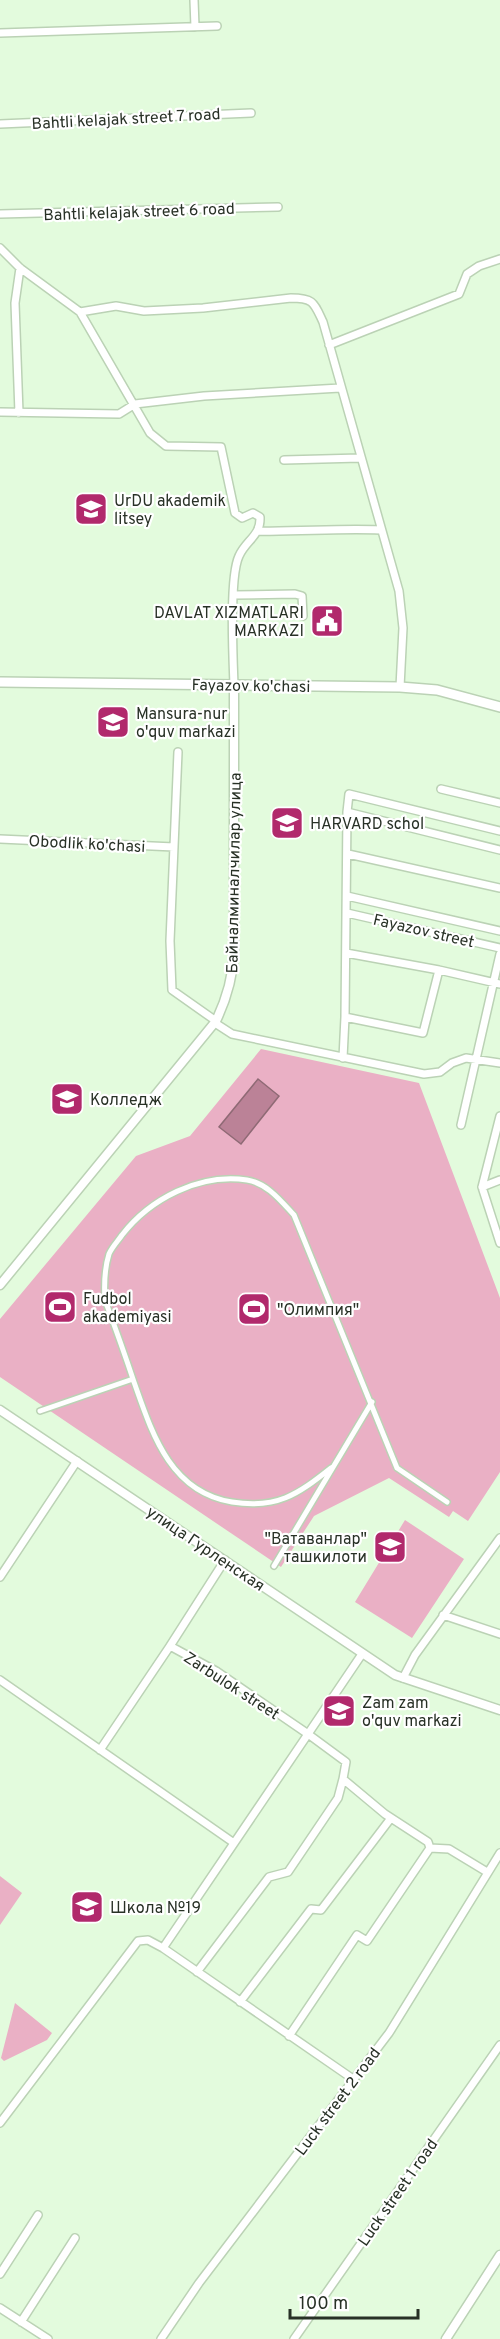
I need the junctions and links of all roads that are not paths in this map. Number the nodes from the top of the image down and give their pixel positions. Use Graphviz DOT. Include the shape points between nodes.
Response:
graph roads {
  1 [pos="194,0"];
  2 [pos="217,26"];
  3 [pos="195,27"];
  4 [pos="0,33"];
  5 [pos="251,113"];
  6 [pos="0,124"];
  7 [pos="278,207"];
  8 [pos="0,214"];
  9 [pos="0,248"];
  10 [pos="500,259"];
  11 [pos="20,268"];
  12 [pos="80,312"];
  13 [pos="329,345"];
  14 [pos="340,388"];
  15 [pos="135,404"];
  16 [pos="0,412"];
  17 [pos="19,413"];
  18 [pos="360,458"];
  19 [pos="284,460"];
  20 [pos="380,530"];
  21 [pos="258,531"];
  22 [pos="234,595"];
  23 [pos="303,616"];
  24 [pos="0,682"];
  25 [pos="234,685"];
  26 [pos="400,687"];
  27 [pos="500,707"];
  28 [pos="178,752"];
  29 [pos="441,789"];
  30 [pos="500,803"];
  31 [pos="347,812"];
  32 [pos="500,831"];
  33 [pos="0,839"];
  34 [pos="174,847"];
  35 [pos="500,850"];
  36 [pos="348,854"];
  37 [pos="500,888"];
  38 [pos="347,896"];
  39 [pos="347,913"];
  40 [pos="500,931"];
  41 [pos="500,948"];
  42 [pos="345,953"];
  43 [pos="500,954"];
  44 [pos="439,970"];
  45 [pos="497,983"];
  46 [pos="345,1017"];
  47 [pos="215,1022"];
  48 [pos="343,1058"];
  49 [pos="477,1058"];
  50 [pos="500,1063"];
  51 [pos="500,1116"];
  52 [pos="461,1125"];
  53 [pos="500,1180"];
  54 [pos="482,1187"];
  55 [pos="500,1243"];
  56 [pos="0,1285"];
  57 [pos="133,1379"];
  58 [pos="372,1402"];
  59 [pos="0,1410"];
  60 [pos="40,1410"];
  61 [pos="77,1461"];
  62 [pos="331,1468"];
  63 [pos="447,1502"];
  64 [pos="499,1541"];
  65 [pos="225,1560"];
  66 [pos="274,1566"];
  67 [pos="0,1577"];
  68 [pos="443,1615"];
  69 [pos="500,1634"];
  70 [pos="170,1646"];
  71 [pos="362,1654"];
  72 [pos="403,1678"];
  73 [pos="0,1680"];
  74 [pos="500,1710"];
  75 [pos="308,1734"];
  76 [pos="100,1750"];
  77 [pos="343,1779"];
  78 [pos="391,1818"];
  79 [pos="234,1843"];
  80 [pos="430,1848"];
  81 [pos="500,1853"];
  82 [pos="488,1872"];
  83 [pos="164,1948"];
  84 [pos="197,1972"];
  85 [pos="240,2002"];
  86 [pos="289,2037"];
  87 [pos="500,2045"];
  88 [pos="353,2079"];
  89 [pos="0,2123"];
  90 [pos="38,2215"];
  91 [pos="75,2238"];
  92 [pos="500,2255"];
  93 [pos="0,2274"];
  94 [pos="0,2308"];
  95 [pos="21,2322"];
  96 [pos="48,2339"];
  97 [pos="161,2339"];
  98 [pos="294,2339"];
  99 [pos="446,2339"];
  1 -- 3 [label="street"];
  2 -- 3 [label="street"];
  3 -- 4 [label="street"];
  5 -- 6 [label="street, Bahtli kelajak street 7 road"];
  7 -- 8 [label="street, Bahtli kelajak street 6 road"];
  9 -- 11 [label="street"];
  10 -- 13 [label="street" via="467,274 459,294"];
  11 -- 12 [label="street"];
  11 -- 17 [label="street" via="15,303"];
  12 -- 13 [label="street" via="116,306 144,311 306,298 314,303"];
  12 -- 15 [label="street"];
  13 -- 14 [label="street"];
  14 -- 15 [label="street" via="246,392"];
  14 -- 18 [label="street"];
  15 -- 17 [label="street" via="119,414"];
  15 -- 21 [label="street" via="150,433 166,446 220,447 235,513 242,518 253,513 260,517"];
  16 -- 17 [label="street"];
  18 -- 19 [label="street"];
  18 -- 20 [label="street"];
  20 -- 21 [label="street"];
  20 -- 26 [label="street" via="399,591"];
  21 -- 22 [label="street, Байналминалчилар улица" via="238,556"];
  22 -- 23 [label="street" via="302,596"];
  22 -- 25 [label="street, Байналминалчилар улица"];
  24 -- 25 [label="main road, Fayazov ko'chasi"];
  25 -- 26 [label="main road, Fayazov ko'chasi"];
  25 -- 47 [label="street, Байналминалчилар улица" via="233,970"];
  26 -- 27 [label="main road, Fayazov ko'chasi" via="437,690"];
  28 -- 34 [label="street"];
  29 -- 30 [label="street"];
  31 -- 32 [label="street" via="349,794"];
  31 -- 35 [label="street"];
  31 -- 36 [label="street"];
  33 -- 34 [label="street, Obodlik ko'chasi"];
  34 -- 47 [label="street" via="172,990"];
  36 -- 37 [label="street"];
  36 -- 38 [label="street"];
  38 -- 39 [label="street"];
  38 -- 40 [label="street, Fayazov street"];
  39 -- 41 [label="street, Fayazov street"];
  39 -- 42 [label="street"];
  42 -- 44 [label="street"];
  42 -- 46 [label="street"];
  43 -- 45 [label="street"];
  44 -- 45 [label="street"];
  44 -- 46 [label="street" via="423,1033"];
  45 -- 49 [label="street"];
  46 -- 48 [label="street"];
  47 -- 48 [label="street" via="232,1034"];
  47 -- 56 [label="street, Байналминалчилар улица"];
  48 -- 49 [label="street" via="424,1074 440,1072 466,1058"];
  49 -- 50 [label="street"];
  49 -- 52 [label="street"];
  51 -- 54 [label="street"];
  53 -- 54 [label="street"];
  54 -- 55 [label="street"];
  57 -- 58 [label="street" via="105,1300 104,1276 110,1252 135,1218 156,1201 204,1182 248,1180 273,1191 294,1215"];
  57 -- 60 [label="street"];
  57 -- 62 [label="street" via="155,1440 169,1464 193,1487 218,1500 249,1505 278,1503"];
  58 -- 62 [label="street"];
  58 -- 63 [label="street" via="397,1468"];
  59 -- 61 [label="street, улица Гурленская"];
  61 -- 65 [label="street, улица Гурленская"];
  61 -- 67 [label="street"];
  62 -- 66 [label="street"];
  64 -- 68 [label="street"];
  65 -- 70 [label="street"];
  65 -- 71 [label="street, улица Гурленская"];
  68 -- 69 [label="street"];
  68 -- 72 [label="street"];
  70 -- 75 [label="street, Zarbulok street" via="216,1671"];
  70 -- 76 [label="street, Zarbulok street"];
  71 -- 72 [label="street, улица Гурленская"];
  71 -- 75 [label="street"];
  72 -- 74 [label="street, улица Гурленская"];
  73 -- 76 [label="street"];
  75 -- 77 [label="street, Zarbulok street" via="346,1762"];
  75 -- 79 [label="street"];
  76 -- 79 [label="street"];
  77 -- 78 [label="street"];
  77 -- 84 [label="street" via="338,1798 288,1872 269,1877"];
  78 -- 80 [label="street" via="428,1842"];
  78 -- 85 [label="street" via="321,1910 312,1909"];
  79 -- 83 [label="street"];
  80 -- 82 [label="street" via="448,1849"];
  80 -- 86 [label="street" via="367,1941 357,1935"];
  81 -- 82 [label="street, Luck street 2 road"];
  82 -- 88 [label="street, Luck street 2 road" via="389,2032"];
  83 -- 84 [label="street"];
  83 -- 89 [label="street" via="148,1940 138,1941"];
  84 -- 85 [label="street"];
  85 -- 86 [label="street"];
  86 -- 88 [label="street"];
  87 -- 98 [label="street, Luck street 1 road"];
  88 -- 97 [label="street, Luck street 2 road"];
  90 -- 93 [label="street"];
  91 -- 95 [label="street"];
  92 -- 99 [label="street"];
  94 -- 95 [label="street"];
  95 -- 96 [label="street"];
}
